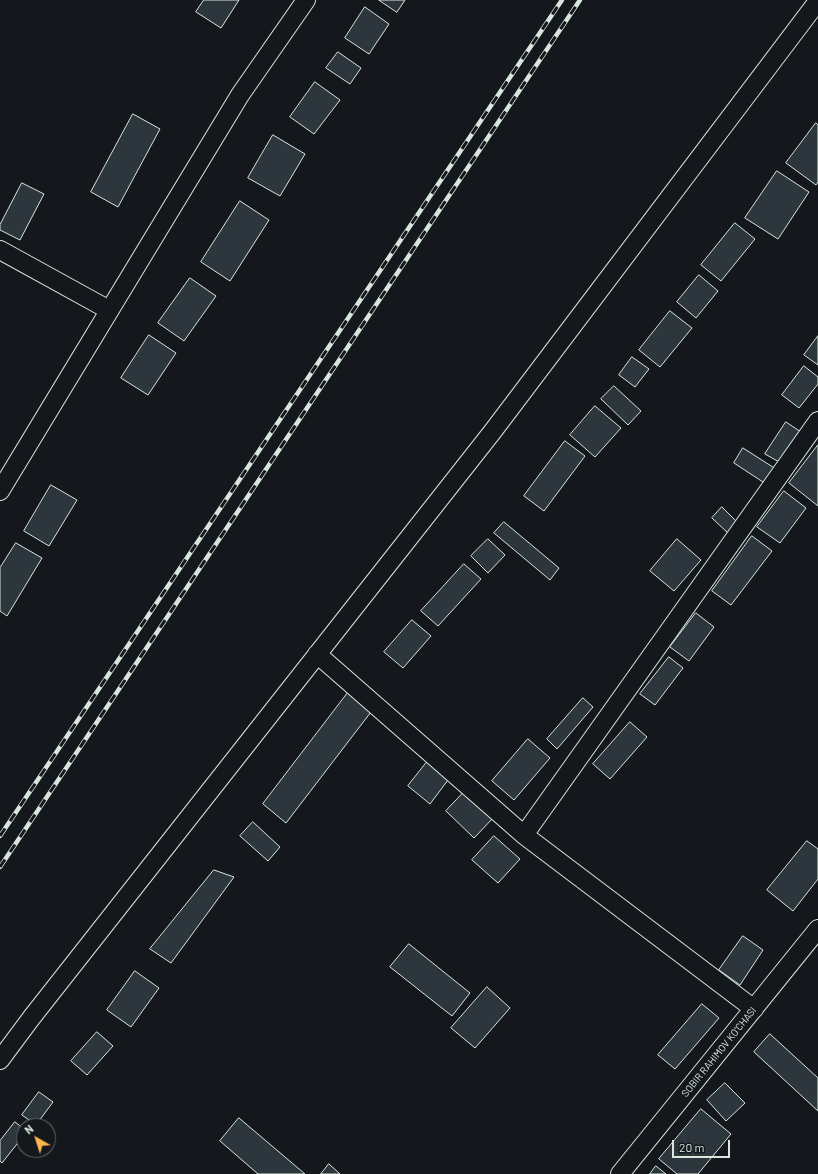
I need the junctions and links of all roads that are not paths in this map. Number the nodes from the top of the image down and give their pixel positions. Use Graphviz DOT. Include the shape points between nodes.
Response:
graph roads {
  1 [pos="306,0"];
  2 [pos="818,1"];
  3 [pos="0,250"];
  4 [pos="109,310"];
  5 [pos="818,421"];
  6 [pos="0,491"];
  7 [pos="317,654"];
  8 [pos="524,835"];
  9 [pos="818,929"];
  10 [pos="754,1009"];
  11 [pos="0,1060"];
  12 [pos="620,1174"];
  1 -- 4 [label="street" via="240,95"];
  2 -- 7 [label="street" via="493,431"];
  3 -- 4 [label="street"];
  4 -- 6 [label="street"];
  5 -- 8 [label="street"];
  7 -- 8 [label="street"];
  7 -- 11 [label="street"];
  8 -- 10 [label="street"];
  9 -- 10 [label="street, SOBIR RAHIMOV KO'CHASI"];
  10 -- 12 [label="street, SOBIR RAHIMOV KO'CHASI"];
}
